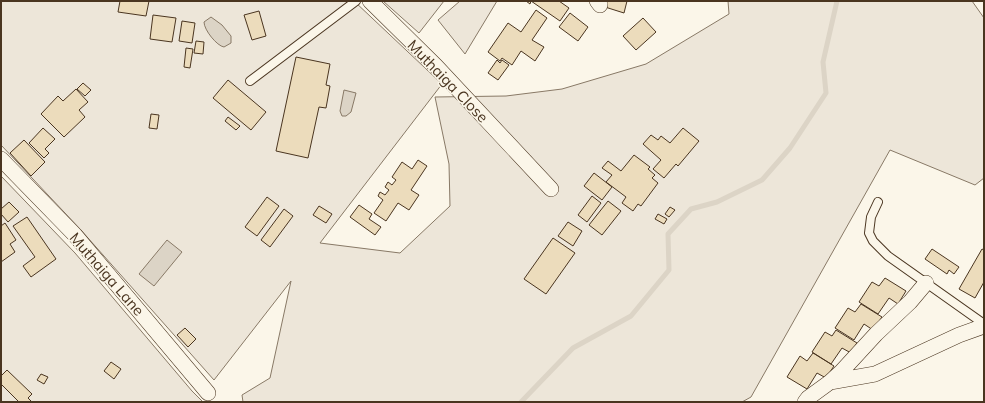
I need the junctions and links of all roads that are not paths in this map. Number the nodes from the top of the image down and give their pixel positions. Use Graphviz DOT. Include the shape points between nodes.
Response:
graph roads {
  1 [pos="356,1"];
  2 [pos="370,1"];
  3 [pos="250,81"];
  4 [pos="1,159"];
  5 [pos="551,189"];
  6 [pos="878,202"];
  7 [pos="926,283"];
  8 [pos="984,325"];
  9 [pos="830,382"];
  10 [pos="208,393"];
  11 [pos="805,402"];
  1 -- 3 [label="lane"];
  2 -- 5 [label="street, Muthaiga Close" via="436,66"];
  4 -- 10 [label="street, Muthaiga Lane" via="75,235"];
  6 -- 7 [label="lane" via="871,217 869,233 873,241 888,256"];
  7 -- 8 [label="lane"];
  7 -- 9 [label="street"];
  8 -- 9 [label="street" via="875,374"];
  9 -- 11 [label="street"];
}
